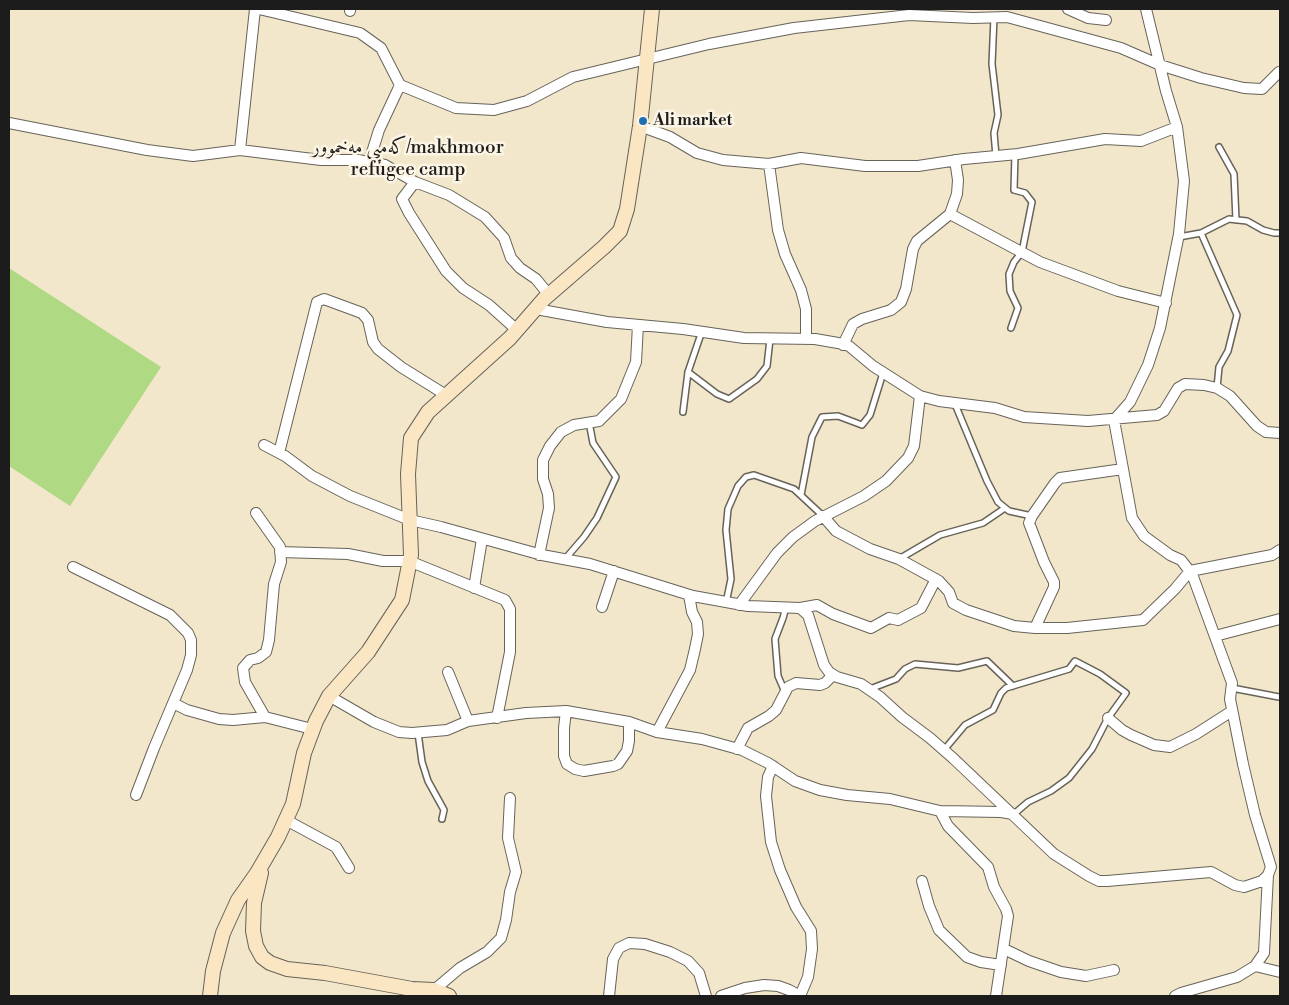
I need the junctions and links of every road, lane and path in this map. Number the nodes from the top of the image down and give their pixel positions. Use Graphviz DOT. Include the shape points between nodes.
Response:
graph roads {
  1 [pos="255,9"];
  2 [pos="259,9"];
  3 [pos="652,9"];
  4 [pos="1068,9"];
  5 [pos="1146,9"];
  6 [pos="1010,13"];
  7 [pos="994,17"];
  8 [pos="1106,20"];
  9 [pos="647,60"];
  10 [pos="1160,65"];
  11 [pos="1279,72"];
  12 [pos="400,85"];
  13 [pos="9,123"];
  14 [pos="640,126"];
  15 [pos="1177,127"];
  16 [pos="1220,147"];
  17 [pos="240,150"];
  18 [pos="1015,154"];
  19 [pos="996,156"];
  20 [pos="955,160"];
  21 [pos="370,162"];
  22 [pos="769,164"];
  23 [pos="415,182"];
  24 [pos="950,214"];
  25 [pos="1236,220"];
  26 [pos="1202,233"];
  27 [pos="1280,233"];
  28 [pos="1179,237"];
  29 [pos="1022,252"];
  30 [pos="549,295"];
  31 [pos="1166,303"];
  32 [pos="536,309"];
  33 [pos="638,325"];
  34 [pos="1012,328"];
  35 [pos="517,330"];
  36 [pos="702,331"];
  37 [pos="770,338"];
  38 [pos="806,339"];
  39 [pos="843,345"];
  40 [pos="688,372"];
  41 [pos="883,372"];
  42 [pos="1217,388"];
  43 [pos="446,395"];
  44 [pos="920,396"];
  45 [pos="955,404"];
  46 [pos="683,412"];
  47 [pos="1114,420"];
  48 [pos="590,422"];
  49 [pos="1280,433"];
  50 [pos="264,445"];
  51 [pos="279,453"];
  52 [pos="1123,469"];
  53 [pos="802,495"];
  54 [pos="1005,508"];
  55 [pos="256,513"];
  56 [pos="823,516"];
  57 [pos="1032,516"];
  58 [pos="410,520"];
  59 [pos="482,539"];
  60 [pos="1280,550"];
  61 [pos="280,552"];
  62 [pos="539,554"];
  63 [pos="899,559"];
  64 [pos="565,560"];
  65 [pos="409,561"];
  66 [pos="73,567"];
  67 [pos="1190,571"];
  68 [pos="614,572"];
  69 [pos="936,579"];
  70 [pos="474,588"];
  71 [pos="689,595"];
  72 [pos="726,603"];
  73 [pos="739,605"];
  74 [pos="602,607"];
  75 [pos="786,607"];
  76 [pos="800,608"];
  77 [pos="1280,619"];
  78 [pos="1035,628"];
  79 [pos="1215,636"];
  80 [pos="448,672"];
  81 [pos="833,675"];
  82 [pos="1012,686"];
  83 [pos="1232,688"];
  84 [pos="868,690"];
  85 [pos="785,692"];
  86 [pos="330,696"];
  87 [pos="1279,697"];
  88 [pos="173,703"];
  89 [pos="566,711"];
  90 [pos="1232,711"];
  91 [pos="265,717"];
  92 [pos="497,718"];
  93 [pos="1108,718"];
  94 [pos="468,721"];
  95 [pos="629,722"];
  96 [pos="312,729"];
  97 [pos="657,732"];
  98 [pos="418,733"];
  99 [pos="736,749"];
  100 [pos="944,750"];
  101 [pos="773,766"];
  102 [pos="136,795"];
  103 [pos="510,798"];
  104 [pos="940,811"];
  105 [pos="1014,814"];
  106 [pos="442,819"];
  107 [pos="286,820"];
  108 [pos="262,865"];
  109 [pos="349,868"];
  110 [pos="1268,875"];
  111 [pos="922,881"];
  112 [pos="1004,948"];
  113 [pos="1001,965"];
  114 [pos="1255,966"];
  115 [pos="1114,970"];
  116 [pos="1280,972"];
  117 [pos="434,990"];
  118 [pos="210,996"];
  119 [pos="449,996"];
  120 [pos="609,996"];
  121 [pos="706,996"];
  122 [pos="721,996"];
  123 [pos="800,996"];
  124 [pos="996,996"];
  125 [pos="1175,996"];
  1 -- 17 [label="street"];
  2 -- 12 [label="street" via="360,33 380,48"];
  3 -- 9 [label="street"];
  4 -- 8 [label="street" via="1088,18"];
  5 -- 10 [label="street"];
  6 -- 7 [label="street"];
  6 -- 10 [label="street" via="1120,48"];
  7 -- 9 [label="street" via="909,16 794,28"];
  7 -- 19 [label="lane" via="992,64 998,115 994,133"];
  9 -- 12 [label="street" via="574,78 527,102 494,110 456,108"];
  9 -- 14 [label="street"];
  10 -- 11 [label="street" via="1244,88 1262,89"];
  10 -- 15 [label="street"];
  12 -- 21 [label="street" via="379,130"];
  13 -- 17 [label="street" via="193,156"];
  14 -- 22 [label="street" via="670,137 697,153 723,160"];
  14 -- 30 [label="street" via="627,209 620,231"];
  15 -- 18 [label="street" via="1141,141 1105,140"];
  15 -- 28 [label="street" via="1184,181"];
  16 -- 25 [label="lane" via="1234,174"];
  17 -- 21 [label="street" via="321,160"];
  18 -- 19 [label="street"];
  18 -- 29 [label="lane" via="1014,190 1025,194 1032,202"];
  19 -- 20 [label="street"];
  20 -- 22 [label="street" via="918,166 865,166 801,158"];
  20 -- 24 [label="street" via="957,194"];
  21 -- 23 [label="street" via="385,165"];
  22 -- 38 [label="street" via="778,230 806,309"];
  23 -- 30 [label="street" via="449,195 485,217 504,238 520,268 536,279"];
  23 -- 35 [label="street" via="402,199 446,271"];
  24 -- 29 [label="street"];
  24 -- 39 [label="street" via="917,241 900,302 892,310 853,324"];
  25 -- 26 [label="lane" via="1229,219"];
  25 -- 27 [label="lane" via="1247,220 1262,230"];
  26 -- 28 [label="lane"];
  26 -- 42 [label="lane" via="1237,315 1228,351 1219,367"];
  28 -- 31 [label="street"];
  29 -- 31 [label="street" via="1118,291"];
  29 -- 34 [label="lane" via="1009,274 1010,291 1018,308"];
  30 -- 32 [label="street"];
  31 -- 47 [label="street" via="1148,365 1130,402"];
  32 -- 33 [label="street"];
  32 -- 35 [label="street"];
  33 -- 36 [label="street"];
  33 -- 48 [label="street" via="636,362 622,398 599,421"];
  35 -- 43 [label="street"];
  36 -- 37 [label="street" via="744,338"];
  36 -- 40 [label="lane"];
  37 -- 38 [label="street"];
  37 -- 40 [label="lane" via="767,366 757,379 729,398 717,394"];
  38 -- 39 [label="street"];
  39 -- 41 [label="street" via="849,346"];
  40 -- 46 [label="lane"];
  41 -- 44 [label="street"];
  41 -- 53 [label="lane" via="870,415 862,425 838,416 822,416 812,437"];
  42 -- 47 [label="street" via="1184,384 1164,411 1156,415"];
  42 -- 49 [label="street" via="1230,396 1257,426 1266,432"];
  43 -- 51 [label="street" via="378,349 368,320 362,313 324,299 317,302"];
  43 -- 58 [label="street" via="428,412 411,438 408,474"];
  44 -- 45 [label="street"];
  44 -- 56 [label="street" via="914,446 908,458 886,481"];
  45 -- 47 [label="street" via="995,408 1024,417"];
  45 -- 54 [label="lane" via="987,481"];
  47 -- 52 [label="street"];
  48 -- 62 [label="street" via="561,432 542,460 542,479 549,508"];
  48 -- 64 [label="lane" via="593,443 616,477 597,518"];
  50 -- 51 [label="street"];
  51 -- 58 [label="street" via="312,476 350,496"];
  52 -- 57 [label="street" via="1060,478"];
  52 -- 67 [label="street" via="1132,518 1144,536 1181,560"];
  53 -- 56 [label="lane"];
  53 -- 72 [label="lane" via="754,475 746,477 738,486 728,509 726,530 731,579"];
  54 -- 57 [label="lane"];
  54 -- 63 [label="lane" via="983,522 940,535"];
  55 -- 61 [label="street" via="270,530"];
  56 -- 63 [label="street" via="836,531 870,549"];
  56 -- 73 [label="street" via="777,553"];
  57 -- 78 [label="street" via="1029,523 1054,582"];
  58 -- 59 [label="street"];
  58 -- 65 [label="street"];
  59 -- 62 [label="street"];
  59 -- 70 [label="street"];
  60 -- 67 [label="street" via="1272,555"];
  61 -- 65 [label="street" via="348,554 383,561"];
  61 -- 91 [label="street" via="266,652 250,660 243,668 244,682"];
  62 -- 64 [label="street"];
  63 -- 69 [label="street"];
  64 -- 68 [label="street"];
  65 -- 70 [label="street"];
  65 -- 86 [label="street" via="402,600 368,652"];
  66 -- 88 [label="street" via="170,615 188,633 191,655"];
  67 -- 78 [label="street" via="1143,620"];
  67 -- 79 [label="street"];
  68 -- 71 [label="street"];
  68 -- 74 [label="street"];
  69 -- 76 [label="street" via="922,608 898,620 889,618 871,628 817,605"];
  69 -- 78 [label="street" via="949,592 953,603 966,610 1014,626"];
  70 -- 92 [label="street" via="505,600 510,609 510,652"];
  71 -- 72 [label="street"];
  71 -- 97 [label="street" via="698,634 694,656 690,670"];
  72 -- 73 [label="street"];
  73 -- 75 [label="street"];
  75 -- 76 [label="street"];
  75 -- 85 [label="lane" via="775,639 778,676"];
  76 -- 81 [label="street" via="808,615 824,665"];
  77 -- 79 [label="street"];
  79 -- 83 [label="street"];
  80 -- 94 [label="street"];
  81 -- 84 [label="street" via="861,684"];
  81 -- 85 [label="street" via="820,685 796,682"];
  82 -- 84 [label="lane" via="987,661 958,668 915,664 896,679"];
  82 -- 93 [label="lane" via="1069,669 1075,662 1100,674 1126,693"];
  82 -- 100 [label="lane" via="1001,694 993,710 965,725"];
  83 -- 87 [label="lane"];
  83 -- 90 [label="street"];
  84 -- 100 [label="street"];
  85 -- 99 [label="street" via="776,710 748,728"];
  86 -- 96 [label="street"];
  86 -- 98 [label="street" via="374,722 400,732"];
  88 -- 91 [label="street" via="219,719"];
  88 -- 102 [label="street"];
  89 -- 92 [label="street"];
  89 -- 95 [label="street"];
  89 -- 95 [label="street" via="564,756 568,764 584,771 618,764 627,751"];
  90 -- 93 [label="street" via="1170,747 1131,736"];
  90 -- 110 [label="street" via="1247,781 1271,866"];
  91 -- 96 [label="street"];
  92 -- 94 [label="street"];
  93 -- 105 [label="lane" via="1092,749 1069,778"];
  94 -- 98 [label="street" via="447,730"];
  95 -- 97 [label="street"];
  96 -- 107 [label="street" via="294,804"];
  97 -- 99 [label="street" via="702,739"];
  98 -- 106 [label="lane" via="428,781 444,810"];
  99 -- 101 [label="street"];
  100 -- 105 [label="street"];
  101 -- 104 [label="street" via="795,781 820,790 890,799"];
  101 -- 123 [label="street" via="766,796 771,842 796,907 811,930 808,977"];
  103 -- 117 [label="street" via="508,838 516,872 501,938"];
  104 -- 105 [label="street"];
  104 -- 112 [label="street" via="948,826 988,867 1008,916"];
  105 -- 110 [label="street" via="1054,854 1099,881 1211,872 1244,887 1262,882"];
  107 -- 108 [label="street"];
  107 -- 109 [label="street" via="336,847"];
  108 -- 117 [label="street" via="254,903 253,931 256,946 270,963 287,969 412,990"];
  108 -- 118 [label="street" via="238,900 223,933"];
  110 -- 114 [label="street" via="1264,952"];
  111 -- 113 [label="street" via="939,930 967,957"];
  112 -- 113 [label="street"];
  112 -- 115 [label="street" via="1060,972 1086,976"];
  113 -- 124 [label="street"];
  114 -- 116 [label="street"];
  114 -- 125 [label="street" via="1237,977"];
  117 -- 119 [label="street"];
  120 -- 121 [label="street" via="613,959 619,948 629,943 645,944 688,961 699,973"];
  122 -- 123 [label="street" via="764,985 778,986"];
}
